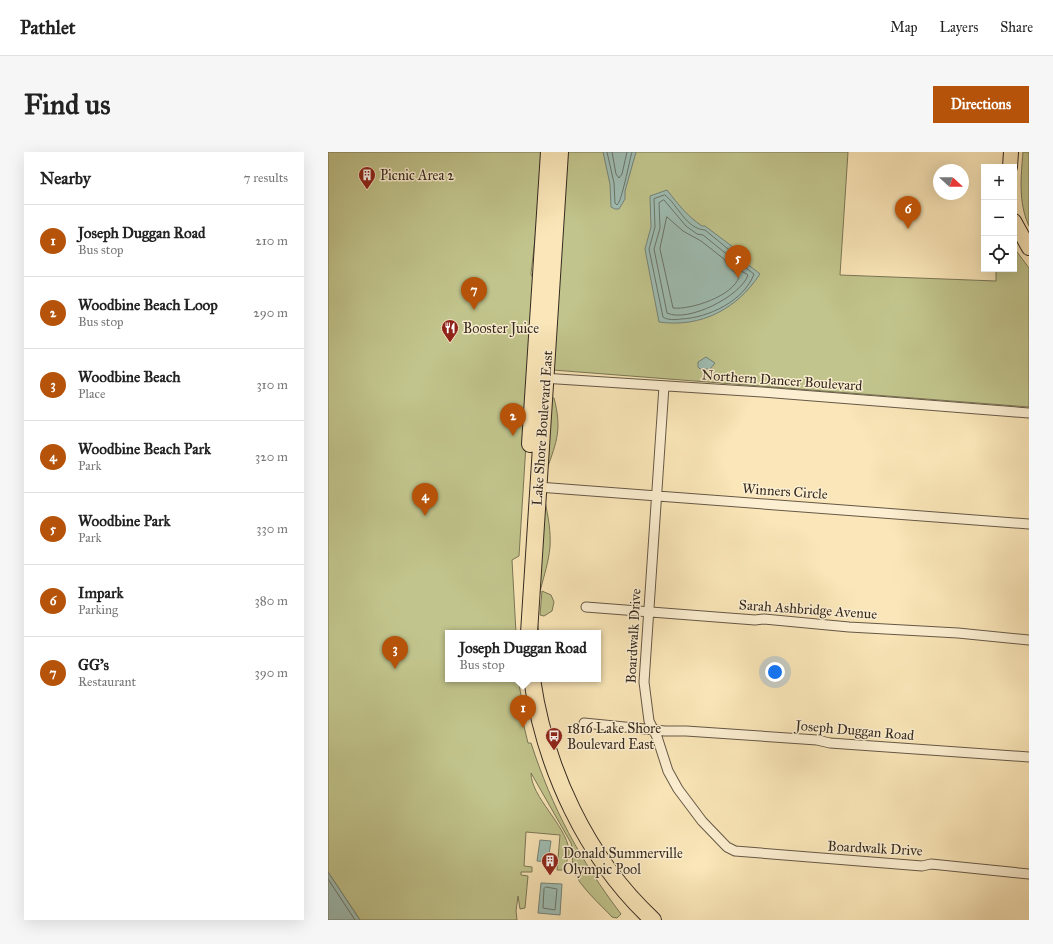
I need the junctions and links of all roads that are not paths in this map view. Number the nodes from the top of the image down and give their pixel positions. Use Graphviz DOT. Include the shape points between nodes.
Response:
graph roads {
  1 [pos="549,152"];
  2 [pos="560,152"];
  3 [pos="1011,152"];
  4 [pos="1010,164"];
  5 [pos="1017,226"];
  6 [pos="1029,248"];
  7 [pos="539,378"];
  8 [pos="664,386"];
  9 [pos="1029,413"];
  10 [pos="538,487"];
  11 [pos="657,496"];
  12 [pos="1029,524"];
  13 [pos="586,607"];
  14 [pos="649,612"];
  15 [pos="520,630"];
  16 [pos="529,630"];
  17 [pos="1029,640"];
  18 [pos="524,682"];
  19 [pos="533,682"];
  20 [pos="584,723"];
  21 [pos="654,729"];
  22 [pos="1029,757"];
  23 [pos="1029,874"];
  24 [pos="637,920"];
  25 [pos="653,920"];
  1 -- 7 [label="highway, Lake Shore Boulevard East"];
  2 -- 7 [label="highway, Lake Shore Boulevard East"];
  3 -- 4 [label="main road"];
  5 -- 6 [label="main road"];
  7 -- 8 [label="street, Northern Dancer Boulevard"];
  7 -- 10 [label="highway, Lake Shore Boulevard East"];
  7 -- 15 [label="highway, Lake Shore Boulevard East"];
  8 -- 9 [label="street, Northern Dancer Boulevard"];
  8 -- 11 [label="street, Boardwalk Drive"];
  10 -- 11 [label="street, Winners Circle"];
  10 -- 16 [label="highway, Lake Shore Boulevard East"];
  11 -- 12 [label="street, Winners Circle"];
  11 -- 14 [label="street, Boardwalk Drive"];
  13 -- 14 [label="street, Sarah Ashbridge Avenue"];
  14 -- 17 [label="street, Sarah Ashbridge Avenue"];
  14 -- 21 [label="street, Boardwalk Drive" via="644,682 649,721"];
  18 -- 24 [label="highway" via="534,740 554,795 574,837 594,868"];
  19 -- 25 [label="highway" via="544,738 561,786 584,832 624,890"];
  20 -- 21 [label="street, Joseph Duggan Road"];
  21 -- 22 [label="street, Joseph Duggan Road"];
  21 -- 23 [label="street, Boardwalk Drive" via="668,771 678,789 702,821 731,850 820,859 922,866 931,864"];
}
